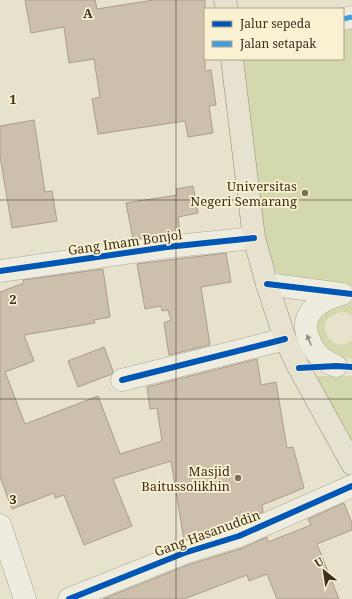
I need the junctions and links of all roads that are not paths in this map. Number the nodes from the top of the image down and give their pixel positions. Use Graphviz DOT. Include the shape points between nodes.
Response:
graph roads {
  1 [pos="232,60"];
  2 [pos="254,238"];
  3 [pos="0,271"];
  4 [pos="267,284"];
  5 [pos="347,294"];
  6 [pos="285,339"];
  7 [pos="344,366"];
  8 [pos="299,368"];
  9 [pos="122,380"];
  10 [pos="352,464"];
  11 [pos="352,486"];
  12 [pos="0,525"];
  13 [pos="25,599"];
  14 [pos="69,599"];
  1 -- 2 [label="main road"];
  2 -- 3 [label="street, Gang Imam Bonjol" via="167,247"];
  2 -- 4 [label="main road"];
  4 -- 5 [label="street"];
  4 -- 6 [label="main road"];
  7 -- 5 [label="street, one-way" via="325,361 319,356 312,348 305,330 306,319 321,302 329,297"];
  6 -- 8 [label="main road"];
  6 -- 9 [label="street"];
  7 -- 8 [label="street"];
  8 -- 10 [label="main road"];
  11 -- 14 [label="street, Gang Hasanuddin" via="239,536 184,553"];
  12 -- 13 [label="street"];
}
